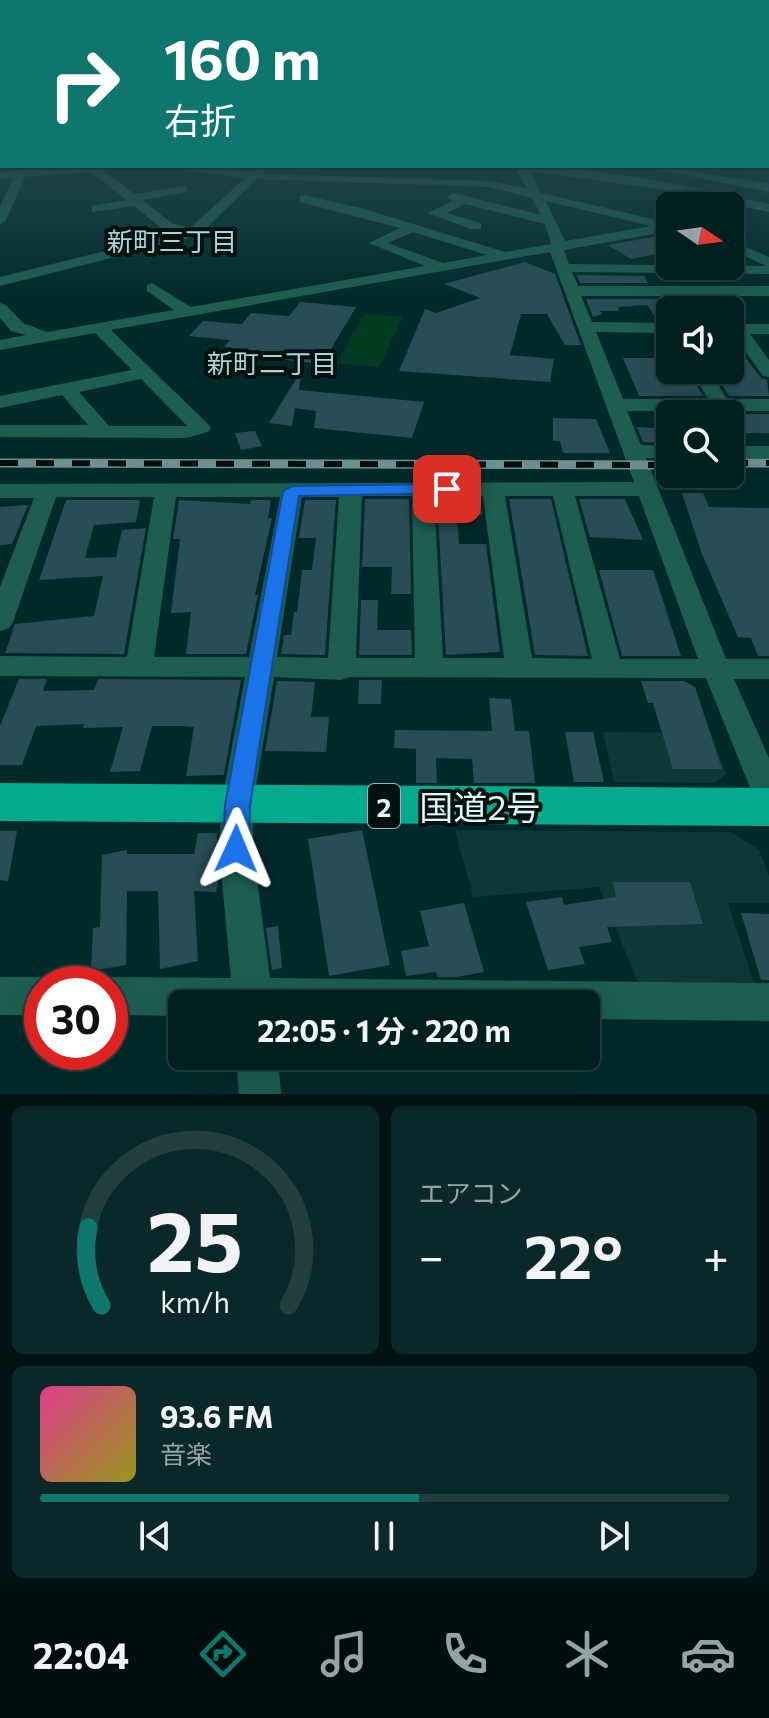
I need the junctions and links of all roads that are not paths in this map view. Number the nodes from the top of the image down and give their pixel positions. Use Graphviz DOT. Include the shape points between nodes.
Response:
graph roads {
  1 [pos="9,197"];
  2 [pos="130,197"];
  3 [pos="147,197"];
  4 [pos="231,197"];
  5 [pos="310,197"];
  6 [pos="537,197"];
  7 [pos="547,197"];
  8 [pos="718,197"];
  9 [pos="134,200"];
  10 [pos="769,209"];
  11 [pos="89,210"];
  12 [pos="744,215"];
  13 [pos="0,220"];
  14 [pos="549,221"];
  15 [pos="656,224"];
  16 [pos="476,226"];
  17 [pos="412,228"];
  18 [pos="656,229"];
  19 [pos="195,232"];
  20 [pos="559,246"];
  21 [pos="744,250"];
  22 [pos="507,257"];
  23 [pos="769,262"];
  24 [pos="445,268"];
  25 [pos="564,268"];
  26 [pos="594,269"];
  27 [pos="618,269"];
  28 [pos="642,269"];
  29 [pos="656,269"];
  30 [pos="744,270"];
  31 [pos="750,270"];
  32 [pos="769,270"];
  33 [pos="676,280"];
  34 [pos="703,280"];
  35 [pos="732,280"];
  36 [pos="0,282"];
  37 [pos="152,288"];
  38 [pos="603,290"];
  39 [pos="629,290"];
  40 [pos="655,290"];
  41 [pos="573,291"];
  42 [pos="683,291"];
  43 [pos="710,291"];
  44 [pos="740,291"];
  45 [pos="768,291"];
  46 [pos="0,308"];
  47 [pos="190,313"];
  48 [pos="587,327"];
  49 [pos="99,328"];
  50 [pos="656,328"];
  51 [pos="744,329"];
  52 [pos="769,329"];
  53 [pos="46,337"];
  54 [pos="744,341"];
  55 [pos="0,345"];
  56 [pos="769,372"];
  57 [pos="145,373"];
  58 [pos="67,389"];
  59 [pos="0,402"];
  60 [pos="615,405"];
  61 [pos="656,405"];
  62 [pos="744,405"];
  63 [pos="769,405"];
  64 [pos="0,431"];
  65 [pos="99,431"];
  66 [pos="632,451"];
  67 [pos="656,452"];
  68 [pos="744,452"];
  69 [pos="769,452"];
  70 [pos="351,489"];
  71 [pos="423,489"];
  72 [pos="493,489"];
  73 [pos="562,489"];
  74 [pos="647,489"];
  75 [pos="0,491"];
  76 [pos="47,491"];
  77 [pos="166,491"];
  78 [pos="292,491"];
  79 [pos="0,622"];
  80 [pos="0,666"];
  81 [pos="139,666"];
  82 [pos="519,668"];
  83 [pos="259,669"];
  84 [pos="429,669"];
  85 [pos="609,669"];
  86 [pos="716,669"];
  87 [pos="769,669"];
  88 [pos="341,670"];
  89 [pos="769,795"];
  90 [pos="0,802"];
  91 [pos="237,805"];
  92 [pos="769,807"];
  93 [pos="251,990"];
  94 [pos="0,996"];
  95 [pos="24,996"];
  96 [pos="128,997"];
  97 [pos="168,998"];
  98 [pos="600,1001"];
  99 [pos="769,1002"];
  100 [pos="258,1070"];
  101 [pos="260,1094"];
  1 -- 13 [label="street"];
  2 -- 9 [label="street"];
  3 -- 9 [label="street"];
  4 -- 19 [label="street"];
  5 -- 17 [label="street" via="299,204"];
  6 -- 14 [label="street"];
  7 -- 15 [label="street"];
  8 -- 10 [label="street"];
  9 -- 11 [label="street"];
  9 -- 19 [label="street" via="169,227"];
  10 -- 12 [label="street"];
  14 -- 16 [label="street" via="458,198 434,213"];
  14 -- 20 [label="street"];
  17 -- 22 [label="street"];
  17 -- 24 [label="street" via="376,243"];
  18 -- 20 [label="street"];
  19 -- 36 [label="street"];
  20 -- 22 [label="street"];
  20 -- 25 [label="street"];
  21 -- 23 [label="street"];
  22 -- 24 [label="street"];
  24 -- 47 [label="street"];
  25 -- 26 [label="street"];
  25 -- 41 [label="street"];
  26 -- 27 [label="street"];
  26 -- 38 [label="street"];
  27 -- 28 [label="street"];
  27 -- 39 [label="street"];
  28 -- 29 [label="street"];
  28 -- 40 [label="street"];
  30 -- 31 [label="street"];
  31 -- 32 [label="street"];
  31 -- 45 [label="street"];
  33 -- 42 [label="street"];
  34 -- 43 [label="street"];
  35 -- 44 [label="street"];
  37 -- 47 [label="street"];
  38 -- 39 [label="street"];
  38 -- 41 [label="street"];
  39 -- 40 [label="street"];
  40 -- 42 [label="street"];
  41 -- 48 [label="street"];
  42 -- 43 [label="street"];
  43 -- 44 [label="street"];
  44 -- 45 [label="street"];
  46 -- 53 [label="street" via="17,327"];
  47 -- 49 [label="street"];
  48 -- 50 [label="street"];
  48 -- 60 [label="street"];
  49 -- 53 [label="street"];
  49 -- 57 [label="street"];
  51 -- 52 [label="street"];
  53 -- 55 [label="street"];
  54 -- 56 [label="street"];
  57 -- 58 [label="street"];
  57 -- 65 [label="street" via="201,428"];
  58 -- 59 [label="street"];
  58 -- 65 [label="street"];
  60 -- 61 [label="street"];
  60 -- 66 [label="street"];
  62 -- 63 [label="street"];
  64 -- 65 [label="street"];
  66 -- 67 [label="street"];
  66 -- 74 [label="street"];
  68 -- 69 [label="street"];
  70 -- 71 [label="street"];
  70 -- 78 [label="street"];
  70 -- 88 [label="street"];
  71 -- 72 [label="street"];
  71 -- 84 [label="street"];
  72 -- 73 [label="street"];
  72 -- 82 [label="street"];
  73 -- 74 [label="street"];
  73 -- 85 [label="street"];
  74 -- 86 [label="street"];
  75 -- 76 [label="street"];
  76 -- 77 [label="street"];
  76 -- 79 [label="street"];
  77 -- 78 [label="street"];
  77 -- 81 [label="street"];
  78 -- 83 [label="street"];
  80 -- 81 [label="street"];
  81 -- 83 [label="street"];
  82 -- 84 [label="street"];
  82 -- 85 [label="street"];
  83 -- 88 [label="street"];
  83 -- 91 [label="street"];
  84 -- 88 [label="street"];
  85 -- 86 [label="street"];
  86 -- 87 [label="street"];
  86 -- 89 [label="street"];
  90 -- 91 [label="highway, 国道2号 / 2"];
  91 -- 92 [label="highway, 国道2号 / 2"];
  91 -- 93 [label="street" via="236,849"];
  94 -- 95 [label="street"];
  96 -- 97 [label="street"];
  98 -- 99 [label="street"];
  100 -- 101 [label="street"];
}
